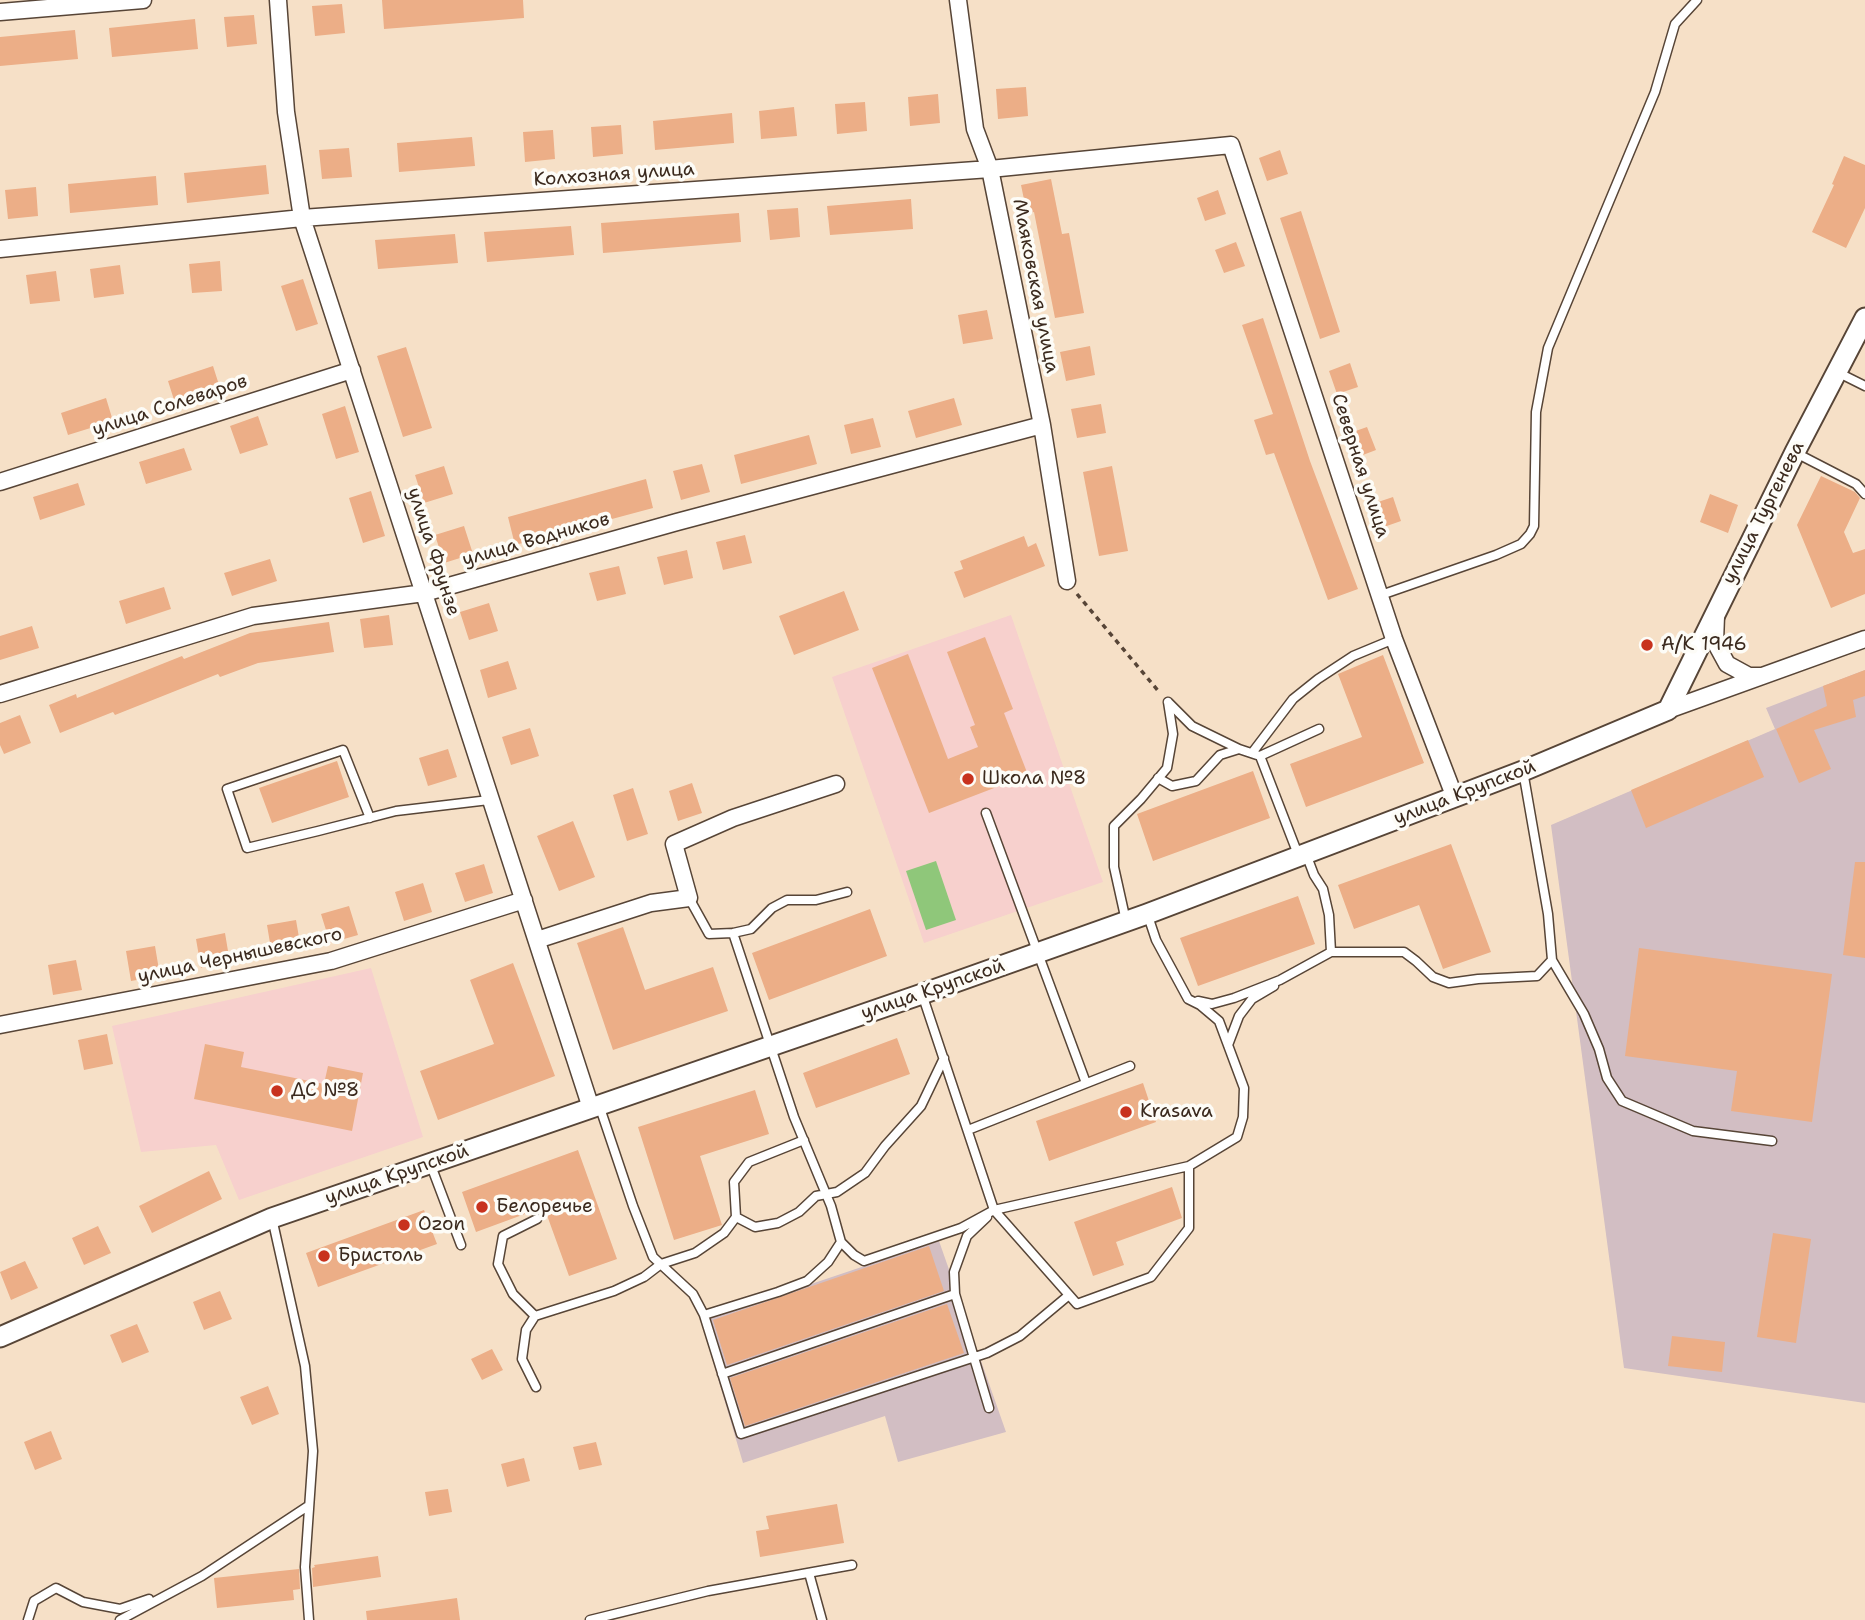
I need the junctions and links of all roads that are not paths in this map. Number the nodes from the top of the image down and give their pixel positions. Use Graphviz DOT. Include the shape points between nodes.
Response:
graph roads {
  1 [pos="143,0"];
  2 [pos="278,0"];
  3 [pos="958,0"];
  4 [pos="1697,0"];
  5 [pos="0,12"];
  6 [pos="1231,145"];
  7 [pos="990,169"];
  8 [pos="302,218"];
  9 [pos="0,249"];
  10 [pos="1865,318"];
  11 [pos="352,370"];
  12 [pos="1837,372"];
  13 [pos="1865,386"];
  14 [pos="1042,425"];
  15 [pos="1795,452"];
  16 [pos="0,482"];
  17 [pos="1865,494"];
  18 [pos="1067,581"];
  19 [pos="424,593"];
  20 [pos="1381,595"];
  21 [pos="1716,610"];
  22 [pos="1394,639"];
  23 [pos="1865,639"];
  24 [pos="1762,676"];
  25 [pos="0,694"];
  26 [pos="1668,710"];
  27 [pos="1320,729"];
  28 [pos="1239,749"];
  29 [pos="1256,754"];
  30 [pos="1523,771"];
  31 [pos="1158,778"];
  32 [pos="836,784"];
  33 [pos="1455,798"];
  34 [pos="489,800"];
  35 [pos="986,813"];
  36 [pos="370,817"];
  37 [pos="1303,855"];
  38 [pos="847,892"];
  39 [pos="689,898"];
  40 [pos="524,900"];
  41 [pos="1147,914"];
  42 [pos="1126,922"];
  43 [pos="733,933"];
  44 [pos="537,940"];
  45 [pos="1038,953"];
  46 [pos="1331,953"];
  47 [pos="1552,960"];
  48 [pos="1293,972"];
  49 [pos="922,994"];
  50 [pos="1188,999"];
  51 [pos="0,1025"];
  52 [pos="1228,1045"];
  53 [pos="772,1046"];
  54 [pos="944,1058"];
  55 [pos="1130,1066"];
  56 [pos="1086,1083"];
  57 [pos="595,1106"];
  58 [pos="968,1130"];
  59 [pos="804,1140"];
  60 [pos="1772,1141"];
  61 [pos="430,1163"];
  62 [pos="1189,1166"];
  63 [pos="826,1194"];
  64 [pos="994,1210"];
  65 [pos="736,1217"];
  66 [pos="272,1218"];
  67 [pos="537,1219"];
  68 [pos="841,1242"];
  69 [pos="461,1245"];
  70 [pos="661,1264"];
  71 [pos="955,1294"];
  72 [pos="1069,1295"];
  73 [pos="704,1315"];
  74 [pos="535,1316"];
  75 [pos="0,1337"];
  76 [pos="975,1357"];
  77 [pos="722,1374"];
  78 [pos="536,1387"];
  79 [pos="989,1408"];
  80 [pos="308,1506"];
  81 [pos="852,1565"];
  82 [pos="809,1573"];
  83 [pos="165,1594"];
  84 [pos="27,1620"];
  85 [pos="120,1620"];
  86 [pos="309,1620"];
  87 [pos="590,1620"];
  88 [pos="822,1620"];
  1 -- 5 [label="street"];
  2 -- 8 [label="street, улица Фрунзе" via="286,112"];
  3 -- 7 [label="street, Маяковская улица" via="975,129"];
  4 -- 20 [label="lane" via="1675,24 1655,92 1548,348 1536,412 1534,526 1530,534 1521,544 1496,555"];
  6 -- 7 [label="street, Колхозная улица"];
  6 -- 20 [label="street, Северная улица"];
  7 -- 8 [label="street, Колхозная улица"];
  7 -- 14 [label="street, Маяковская улица"];
  8 -- 9 [label="street, Колхозная улица"];
  8 -- 11 [label="street, улица Фрунзе"];
  10 -- 12 [label="street, улица Тургенева"];
  11 -- 16 [label="street, улица Солеваров"];
  11 -- 19 [label="street, улица Фрунзе"];
  12 -- 13 [label="lane"];
  12 -- 15 [label="street, улица Тургенева"];
  14 -- 18 [label="street, Маяковская улица"];
  14 -- 19 [label="street, улица Водников"];
  15 -- 17 [label="lane" via="1856,484"];
  15 -- 21 [label="street, улица Тургенева"];
  19 -- 25 [label="street, улица Водников" via="253,616"];
  19 -- 34 [label="street, улица Фрунзе"];
  20 -- 22 [label="street, Северная улица"];
  21 -- 24 [label="street" via="1715,642 1727,664 1748,676"];
  21 -- 26 [label="street, улица Тургенева"];
  22 -- 29 [label="lane" via="1353,656 1293,699"];
  22 -- 33 [label="street, Северная улица"];
  23 -- 24 [label="street, улица Крупской"];
  24 -- 26 [label="street, улица Крупской"];
  26 -- 30 [label="street, улица Крупской"];
  27 -- 29 [label="lane"];
  28 -- 29 [label="lane"];
  28 -- 31 [label="lane" via="1220,755 1196,781 1172,786"];
  28 -- 31 [label="lane" via="1192,726 1168,702 1173,734 1167,768"];
  29 -- 37 [label="lane"];
  30 -- 33 [label="street, улица Крупской"];
  30 -- 47 [label="lane"];
  31 -- 42 [label="lane" via="1114,826 1114,867"];
  32 -- 39 [label="street" via="733,818 674,844"];
  33 -- 37 [label="street, улица Крупской"];
  34 -- 36 [label="lane"];
  34 -- 40 [label="street, улица Фрунзе"];
  35 -- 45 [label="lane"];
  36 -- 36 [label="lane" via="247,848 227,789 343,750"];
  37 -- 41 [label="street, улица Крупской"];
  37 -- 46 [label="lane" via="1323,889"];
  38 -- 43 [label="lane" via="816,900 787,900 751,929"];
  39 -- 43 [label="lane" via="709,934"];
  39 -- 44 [label="street" via="651,903"];
  40 -- 44 [label="street, улица Фрунзе"];
  40 -- 51 [label="street, улица Чернышевского" via="331,961"];
  41 -- 42 [label="street, улица Крупской"];
  41 -- 50 [label="lane"];
  42 -- 45 [label="street, улица Крупской"];
  43 -- 53 [label="lane"];
  44 -- 57 [label="street, улица Фрунзе"];
  45 -- 49 [label="street, улица Крупской"];
  45 -- 56 [label="lane"];
  46 -- 47 [label="lane" via="1404,952 1433,977 1448,983 1536,976"];
  46 -- 48 [label="lane"];
  47 -- 60 [label="lane" via="1584,1014 1607,1078 1622,1101 1693,1131"];
  48 -- 50 [label="lane" via="1212,1004"];
  48 -- 52 [label="lane" via="1252,999 1239,1016"];
  49 -- 53 [label="street, улица Крупской"];
  49 -- 54 [label="lane"];
  50 -- 52 [label="lane" via="1219,1021"];
  52 -- 62 [label="lane" via="1244,1088 1237,1137"];
  53 -- 57 [label="street, улица Крупской"];
  53 -- 59 [label="lane"];
  54 -- 58 [label="lane"];
  54 -- 63 [label="lane" via="921,1106 865,1173"];
  55 -- 56 [label="lane"];
  56 -- 58 [label="lane"];
  57 -- 61 [label="street, улица Крупской"];
  57 -- 70 [label="lane" via="653,1257"];
  58 -- 64 [label="lane"];
  59 -- 63 [label="lane"];
  59 -- 65 [label="lane" via="749,1161 734,1182"];
  61 -- 66 [label="street, улица Крупской"];
  61 -- 69 [label="lane"];
  62 -- 64 [label="lane"];
  62 -- 72 [label="lane" via="1189,1228 1151,1277 1077,1304"];
  63 -- 65 [label="lane" via="778,1223 755,1227"];
  63 -- 68 [label="lane"];
  64 -- 68 [label="lane" via="961,1228 864,1261"];
  64 -- 71 [label="lane" via="967,1236 954,1272"];
  64 -- 72 [label="lane"];
  65 -- 70 [label="lane" via="695,1253"];
  66 -- 75 [label="street, улица Крупской"];
  66 -- 80 [label="lane" via="305,1366 313,1451"];
  67 -- 74 [label="lane" via="503,1236 498,1264 513,1293"];
  68 -- 73 [label="lane" via="807,1281"];
  70 -- 73 [label="lane" via="693,1294"];
  70 -- 74 [label="lane" via="614,1291"];
  71 -- 76 [label="lane"];
  71 -- 77 [label="lane"];
  72 -- 76 [label="lane" via="1020,1336"];
  73 -- 77 [label="lane"];
  74 -- 78 [label="lane" via="526,1330 522,1359"];
  76 -- 77 [label="lane" via="741,1434"];
  76 -- 79 [label="lane"];
  80 -- 83 [label="lane" via="202,1576"];
  80 -- 86 [label="lane" via="305,1567"];
  81 -- 82 [label="lane"];
  82 -- 87 [label="lane" via="708,1591"];
  82 -- 88 [label="lane"];
  83 -- 84 [label="lane" via="120,1609 83,1602 56,1588 34,1601"];
  83 -- 85 [label="lane"];
}
